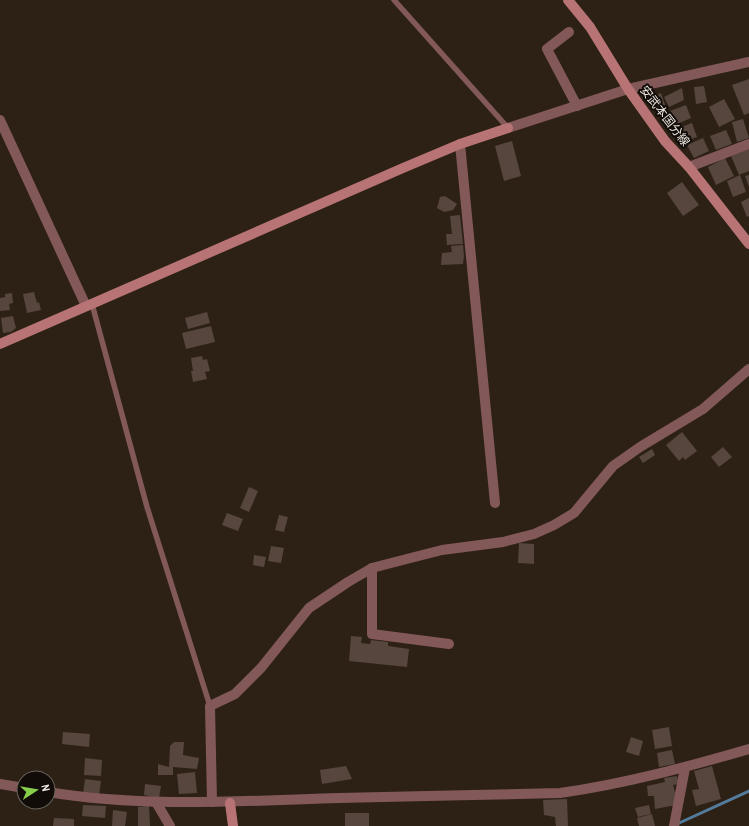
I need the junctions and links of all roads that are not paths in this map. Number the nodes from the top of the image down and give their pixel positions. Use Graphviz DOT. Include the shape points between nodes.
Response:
graph roads {
  1 [pos="394,0"];
  2 [pos="568,0"];
  3 [pos="569,32"];
  4 [pos="749,62"];
  5 [pos="628,89"];
  6 [pos="578,106"];
  7 [pos="0,120"];
  8 [pos="508,128"];
  9 [pos="460,144"];
  10 [pos="749,144"];
  11 [pos="689,167"];
  12 [pos="749,244"];
  13 [pos="89,305"];
  14 [pos="0,344"];
  15 [pos="749,369"];
  16 [pos="495,503"];
  17 [pos="372,568"];
  18 [pos="449,644"];
  19 [pos="210,706"];
  20 [pos="749,750"];
  21 [pos="685,768"];
  22 [pos="0,784"];
  23 [pos="16,787"];
  24 [pos="56,793"];
  25 [pos="156,802"];
  26 [pos="212,802"];
  27 [pos="230,803"];
  28 [pos="170,826"];
  29 [pos="234,826"];
  30 [pos="674,826"];
  1 -- 8 [label="lane"];
  2 -- 5 [label="street, 安武本国分線" via="590,27"];
  3 -- 6 [label="street" via="547,49"];
  4 -- 5 [label="street"];
  5 -- 6 [label="street"];
  5 -- 11 [label="street, 安武本国分線" via="666,141"];
  6 -- 8 [label="street"];
  7 -- 13 [label="street"];
  8 -- 9 [label="street"];
  9 -- 13 [label="street"];
  9 -- 16 [label="street"];
  10 -- 11 [label="street"];
  11 -- 12 [label="street, 安武本国分線"];
  13 -- 14 [label="street"];
  13 -- 19 [label="lane" via="147,507"];
  15 -- 17 [label="street" via="703,409 613,466 574,513 554,525 534,534 503,542 442,550"];
  17 -- 18 [label="street" via="372,634"];
  17 -- 19 [label="street" via="309,608 261,668 235,694"];
  19 -- 26 [label="street"];
  20 -- 21 [label="street"];
  21 -- 27 [label="street" via="597,788 560,793"];
  21 -- 30 [label="street"];
  22 -- 23 [label="street"];
  24 -- 25 [label="street"];
  25 -- 26 [label="street"];
  25 -- 28 [label="street"];
  26 -- 27 [label="street"];
  27 -- 29 [label="street"];
}
